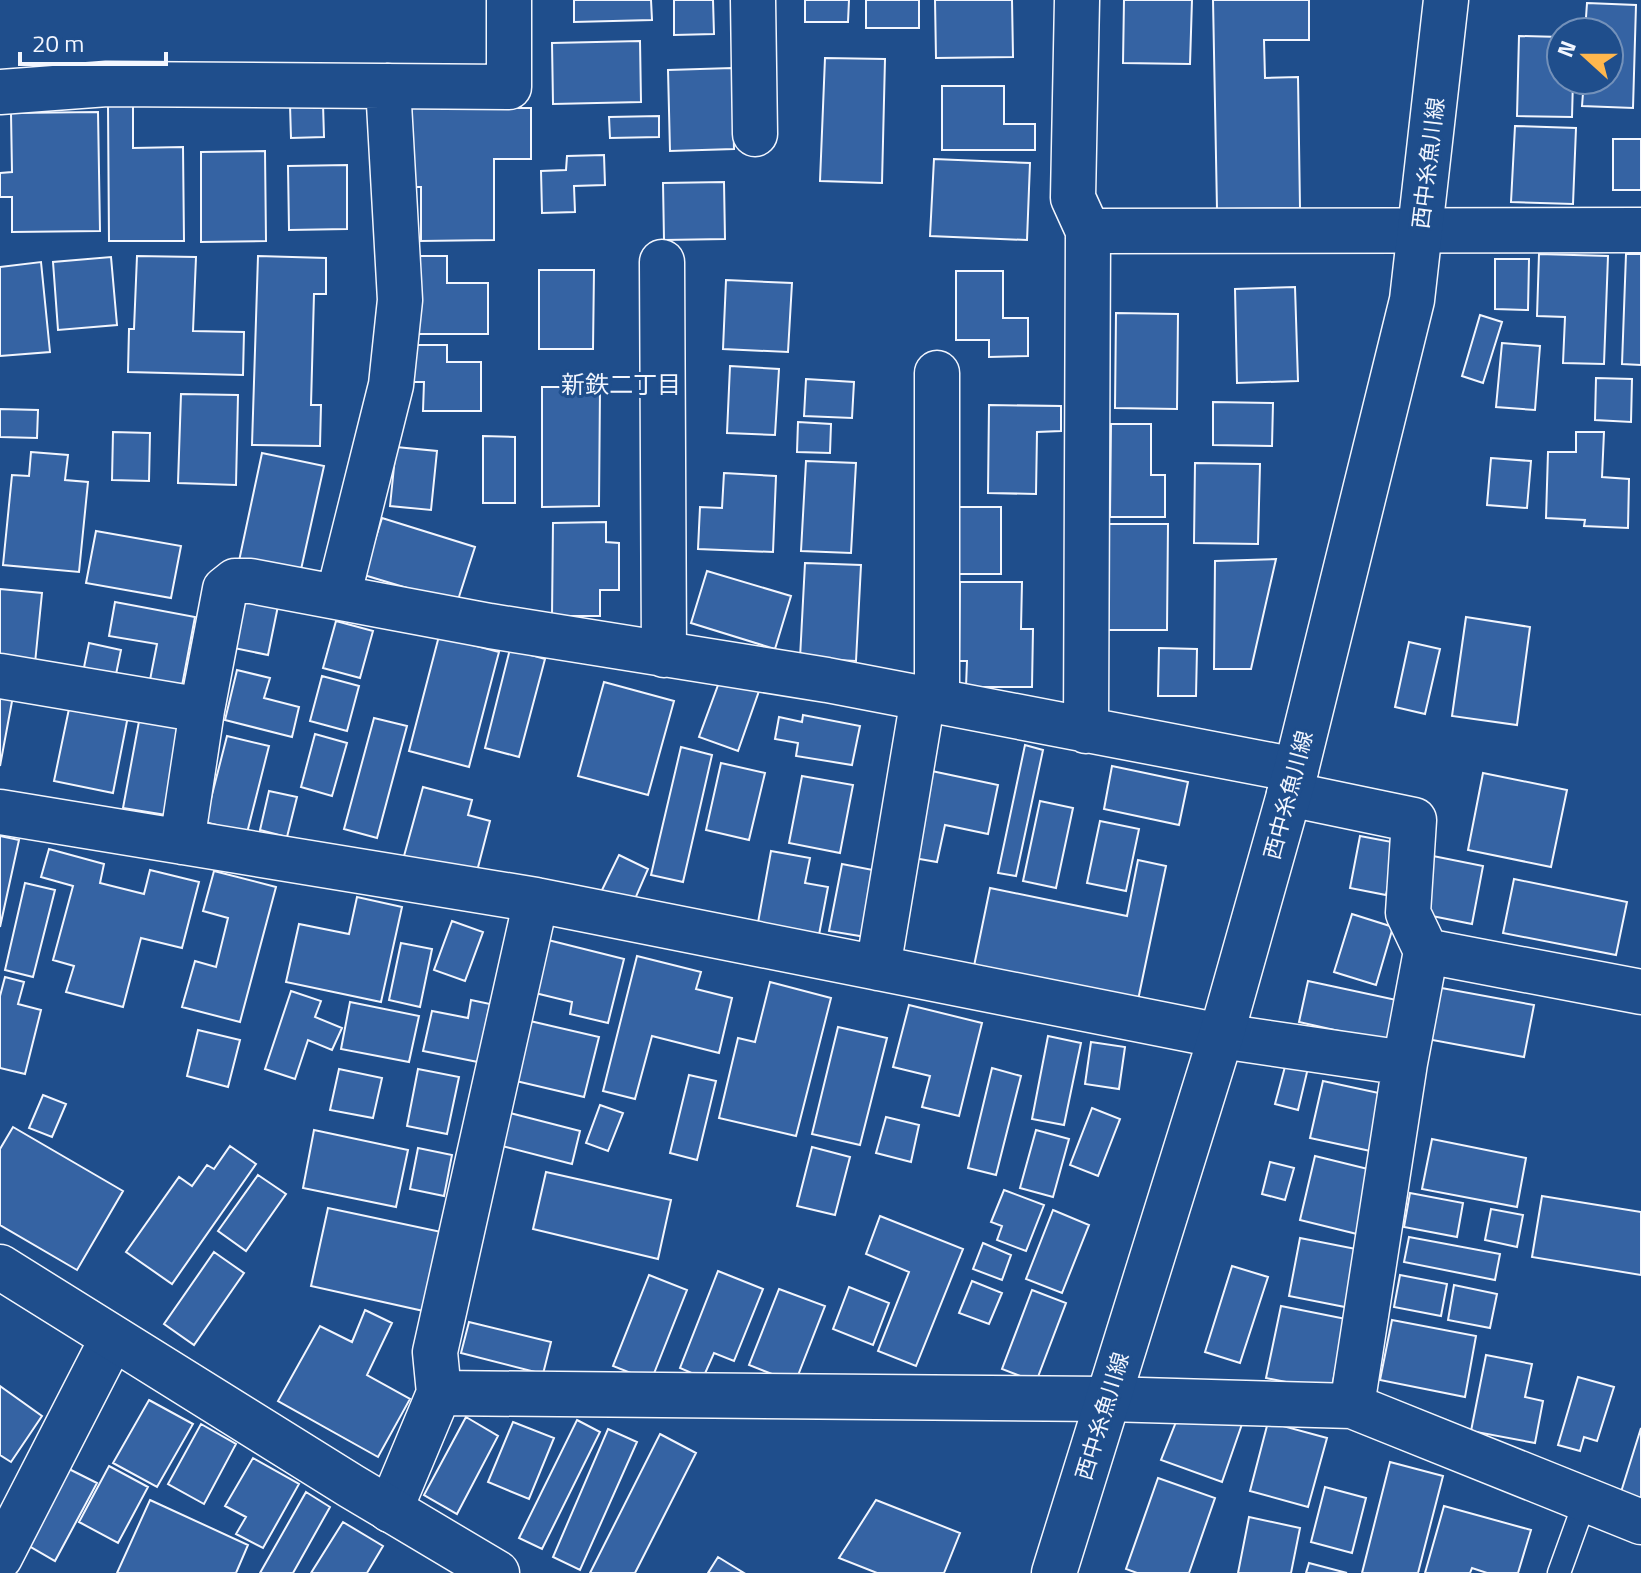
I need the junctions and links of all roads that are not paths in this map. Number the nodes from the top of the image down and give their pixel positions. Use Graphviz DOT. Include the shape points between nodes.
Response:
graph roads {
  1 [pos="509,0"];
  2 [pos="753,0"];
  3 [pos="1077,0"];
  4 [pos="1446,0"];
  5 [pos="388,86"];
  6 [pos="0,92"];
  7 [pos="755,134"];
  8 [pos="1641,230"];
  9 [pos="1088,231"];
  10 [pos="1419,232"];
  11 [pos="662,262"];
  12 [pos="937,373"];
  13 [pos="338,597"];
  14 [pos="664,655"];
  15 [pos="0,676"];
  16 [pos="930,699"];
  17 [pos="202,710"];
  18 [pos="1086,731"];
  19 [pos="1292,782"];
  20 [pos="0,812"];
  21 [pos="182,842"];
  22 [pos="536,900"];
  23 [pos="1426,951"];
  24 [pos="878,968"];
  25 [pos="1641,992"];
  26 [pos="1221,1036"];
  27 [pos="1405,1063"];
  28 [pos="0,1267"];
  29 [pos="112,1339"];
  30 [pos="439,1393"];
  31 [pos="1107,1399"];
  32 [pos="1352,1406"];
  33 [pos="1585,1501"];
  34 [pos="390,1510"];
  35 [pos="1641,1522"];
  36 [pos="0,1557"];
  37 [pos="497,1573"];
  38 [pos="1054,1573"];
  39 [pos="1559,1573"];
  1 -- 5 [label="street" via="509,87"];
  2 -- 7 [label="street"];
  3 -- 9 [label="street" via="1073,198"];
  4 -- 10 [label="street, 西中糸魚川線"];
  5 -- 6 [label="street" via="107,84"];
  5 -- 13 [label="street" via="399,314 391,385"];
  8 -- 10 [label="street"];
  9 -- 10 [label="street"];
  9 -- 18 [label="street"];
  10 -- 19 [label="street, 西中糸魚川線" via="1412,300"];
  11 -- 14 [label="street"];
  12 -- 16 [label="street"];
  13 -- 14 [label="street"];
  13 -- 17 [label="street" via="251,581 235,581 225,589"];
  14 -- 16 [label="street"];
  15 -- 17 [label="street"];
  16 -- 18 [label="street"];
  16 -- 24 [label="street"];
  17 -- 21 [label="street"];
  18 -- 19 [label="street"];
  19 -- 23 [label="street" via="1414,820 1408,913"];
  19 -- 26 [label="street, 西中糸魚川線"];
  20 -- 21 [label="street"];
  21 -- 22 [label="street"];
  22 -- 24 [label="street"];
  22 -- 30 [label="street" via="435,1352"];
  23 -- 25 [label="street"];
  23 -- 27 [label="street"];
  24 -- 26 [label="street"];
  26 -- 27 [label="street"];
  26 -- 31 [label="street, 西中糸魚川線"];
  27 -- 32 [label="street"];
  28 -- 29 [label="street"];
  29 -- 34 [label="street"];
  29 -- 36 [label="street"];
  30 -- 31 [label="street"];
  30 -- 34 [label="street"];
  31 -- 32 [label="street"];
  31 -- 38 [label="street, 西中糸魚川線"];
  32 -- 33 [label="street"];
  33 -- 35 [label="street"];
  33 -- 39 [label="lane"];
  34 -- 37 [label="street"];
}
